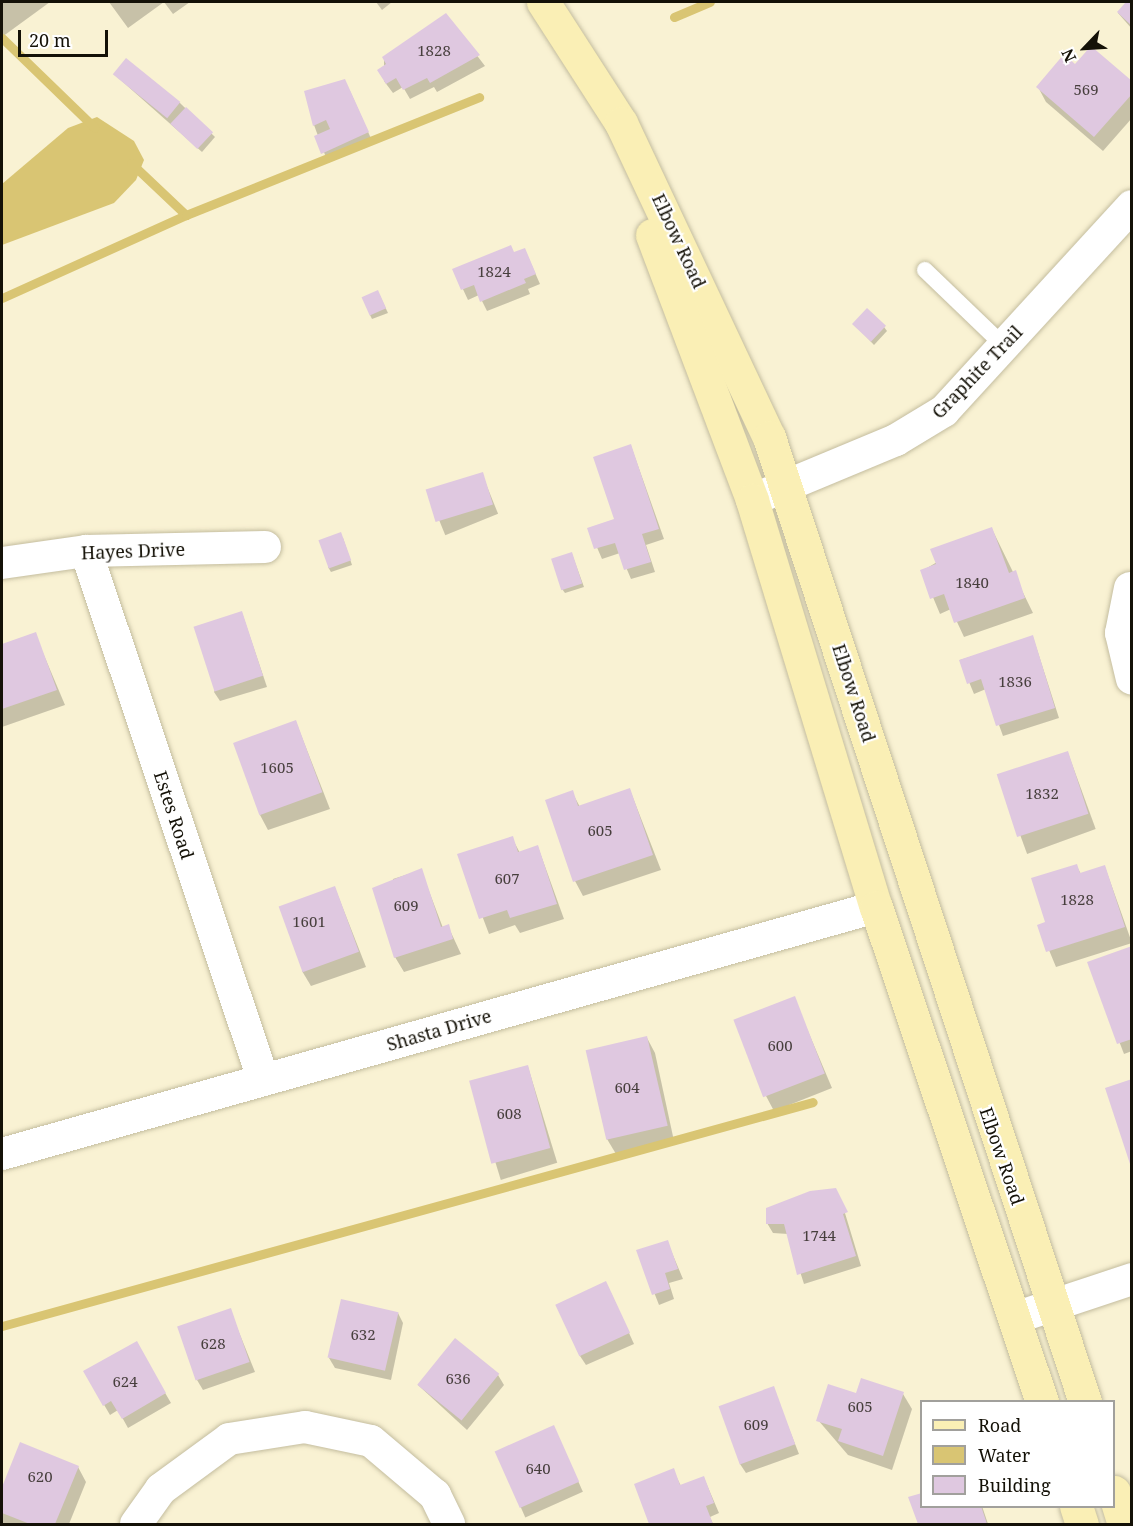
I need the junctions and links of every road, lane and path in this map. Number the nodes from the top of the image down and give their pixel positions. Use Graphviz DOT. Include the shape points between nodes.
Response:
graph roads {
  1 [pos="547,8"];
  2 [pos="1131,206"];
  3 [pos="924,270"];
  4 [pos="1004,346"];
  5 [pos="789,486"];
  6 [pos="752,500"];
  7 [pos="265,547"];
  8 [pos="86,551"];
  9 [pos="2,563"];
  10 [pos="1130,588"];
  11 [pos="1131,679"];
  12 [pos="876,907"];
  13 [pos="262,1079"];
  14 [pos="2,1154"];
  15 [pos="1131,1279"];
  16 [pos="1054,1304"];
  17 [pos="1015,1318"];
  18 [pos="1042,1400"];
  19 [pos="1085,1400"];
  20 [pos="1115,1498"];
  21 [pos="1077,1508"];
  22 [pos="136,1524"];
  23 [pos="449,1524"];
  24 [pos="1082,1524"];
  25 [pos="1124,1524"];
  1 -- 5 [label="main road, Elbow Road" via="587,64 660,201"];
  1 -- 6 [label="main road, Elbow Road" via="573,74 683,305"];
  2 -- 4 [label="street, Graphite Trail"];
  3 -- 4 [label="lane"];
  4 -- 5 [label="street, Graphite Trail" via="922,427"];
  5 -- 6 [label="street, Graphite Trail"];
  5 -- 16 [label="main road, Elbow Road" via="984,1104"];
  6 -- 12 [label="main road, Elbow Road"];
  7 -- 8 [label="street, Hayes Drive"];
  8 -- 9 [label="street, Hayes Drive"];
  8 -- 13 [label="street, Estes Road"];
  10 -- 11 [label="street" via="1121,633"];
  12 -- 13 [label="street, Shasta Drive"];
  12 -- 17 [label="main road, Elbow Road"];
  13 -- 14 [label="street, Shasta Drive"];
  15 -- 16 [label="street"];
  16 -- 17 [label="street"];
  16 -- 19 [label="main road, Elbow Road"];
  17 -- 18 [label="main road, Elbow Road"];
  20 -- 25 [label="main road"];
  21 -- 24 [label="main road"];
  22 -- 23 [label="street" via="161,1489 229,1439 304,1427 371,1441 435,1495"];
}
